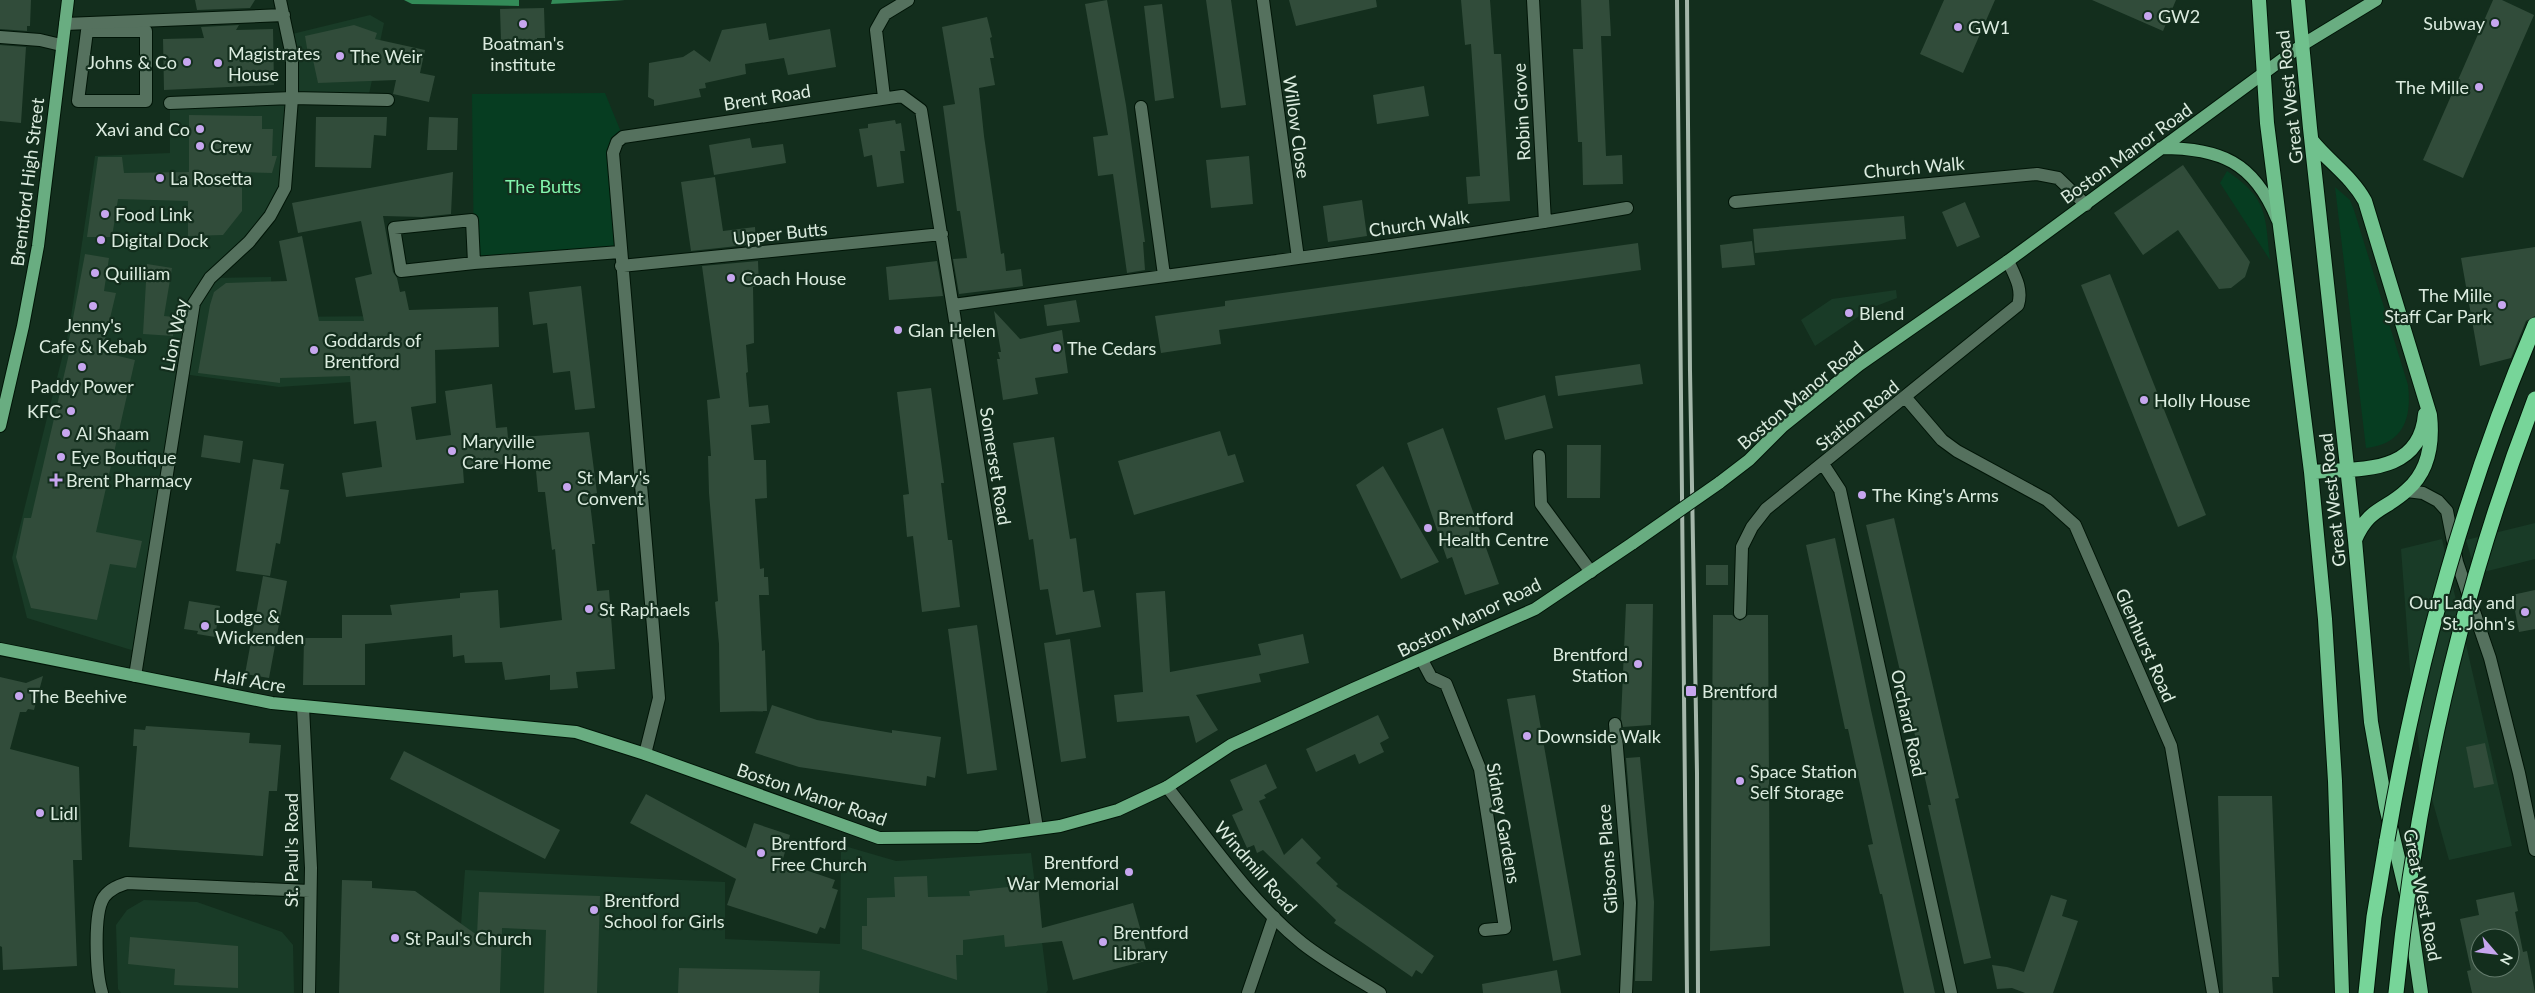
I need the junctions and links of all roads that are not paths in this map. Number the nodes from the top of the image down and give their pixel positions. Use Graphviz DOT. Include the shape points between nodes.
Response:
graph roads {
  1 [pos="68,0"];
  2 [pos="280,0"];
  3 [pos="908,0"];
  4 [pos="1263,0"];
  5 [pos="1533,0"];
  6 [pos="2259,0"];
  7 [pos="2298,0"];
  8 [pos="2376,0"];
  9 [pos="284,15"];
  10 [pos="65,24"];
  11 [pos="146,32"];
  12 [pos="0,38"];
  13 [pos="61,45"];
  14 [pos="2302,45"];
  15 [pos="2264,72"];
  16 [pos="884,97"];
  17 [pos="292,98"];
  18 [pos="388,100"];
  19 [pos="170,103"];
  20 [pos="1141,107"];
  21 [pos="921,110"];
  22 [pos="2311,141"];
  23 [pos="2161,148"];
  24 [pos="1735,202"];
  25 [pos="2086,205"];
  26 [pos="1627,208"];
  27 [pos="1544,222"];
  28 [pos="2281,229"];
  29 [pos="942,234"];
  30 [pos="620,252"];
  31 [pos="1298,258"];
  32 [pos="2008,261"];
  33 [pos="474,263"];
  34 [pos="621,266"];
  35 [pos="1164,275"];
  36 [pos="953,304"];
  37 [pos="2535,325"];
  38 [pos="2425,394"];
  39 [pos="1906,398"];
  40 [pos="2535,398"];
  41 [pos="0,426"];
  42 [pos="1539,456"];
  43 [pos="1823,464"];
  44 [pos="2348,469"];
  45 [pos="2311,472"];
  46 [pos="2407,490"];
  47 [pos="2355,540"];
  48 [pos="1591,572"];
  49 [pos="1740,613"];
  50 [pos="0,649"];
  51 [pos="1422,660"];
  52 [pos="135,676"];
  53 [pos="303,707"];
  54 [pos="497,724"];
  55 [pos="1615,724"];
  56 [pos="644,754"];
  57 [pos="1166,787"];
  58 [pos="1037,828"];
  59 [pos="2535,850"];
  60 [pos="310,891"];
  61 [pos="1274,917"];
  62 [pos="1485,930"];
  63 [pos="102,993"];
  64 [pos="309,993"];
  65 [pos="1248,993"];
  66 [pos="1380,993"];
  67 [pos="1626,993"];
  68 [pos="1951,993"];
  69 [pos="2213,993"];
  70 [pos="2342,993"];
  71 [pos="2366,993"];
  72 [pos="2396,993"];
  73 [pos="2421,993"];
  1 -- 10 [label="main road, Brentford High Street"];
  2 -- 9 [label="street, Lion Way"];
  3 -- 16 [label="street" via="885,14 876,30"];
  4 -- 31 [label="street, Willow Close"];
  5 -- 27 [label="street, Robin Grove"];
  6 -- 15 [label="highway, Great West Road"];
  7 -- 14 [label="highway, Great West Road"];
  8 -- 14 [label="main road, Boston Manor Road"];
  9 -- 10 [label="street"];
  9 -- 17 [label="street, Lion Way" via="292,56"];
  10 -- 13 [label="main road, Brentford High Street"];
  11 -- 11 [label="street" via="146,101 78,101 87,31"];
  12 -- 13 [label="street" via="40,40"];
  13 -- 41 [label="main road, Brentford High Street" via="38,246"];
  14 -- 15 [label="main road, Boston Manor Road"];
  14 -- 22 [label="highway, Great West Road"];
  15 -- 23 [label="main road, Boston Manor Road"];
  15 -- 28 [label="highway, Great West Road" via="2267,123"];
  16 -- 21 [label="street, Brent Road" via="902,96"];
  16 -- 30 [label="street, Brent Road" via="623,137 613,153"];
  17 -- 18 [label="street"];
  17 -- 19 [label="street"];
  17 -- 52 [label="street, Lion Way" via="285,188 270,216 249,242 210,278 194,303"];
  20 -- 35 [label="street"];
  21 -- 29 [label="street, Somerset Road"];
  22 -- 38 [label="highway" via="2351,180 2365,201"];
  22 -- 44 [label="highway, Great West Road"];
  23 -- 25 [label="main road, Boston Manor Road"];
  23 -- 28 [label="main road" via="2192,148 2233,163 2260,186"];
  24 -- 25 [label="street, Church Walk" via="2037,174 2058,178"];
  25 -- 32 [label="main road, Boston Manor Road"];
  26 -- 27 [label="street, Church Walk"];
  27 -- 31 [label="street, Church Walk"];
  28 -- 45 [label="highway, Great West Road"];
  29 -- 34 [label="street, Upper Butts"];
  29 -- 36 [label="street, Somerset Road"];
  30 -- 33 [label="street"];
  30 -- 34 [label="street"];
  31 -- 35 [label="street, Church Walk"];
  32 -- 39 [label="street, Station Road" via="2021,296 2018,305"];
  32 -- 48 [label="main road, Boston Manor Road, bridge" via="1859,365 1783,426 1750,460"];
  33 -- 33 [label="street" via="472,220 394,228 401,271"];
  34 -- 56 [label="street" via="658,698"];
  35 -- 36 [label="street"];
  36 -- 58 [label="street, Somerset Road"];
  37 -- 71 [label="highway, bridge" via="2487,449 2420,678 2387,840"];
  38 -- 44 [label="highway" via="2424,428 2406,455 2382,466"];
  38 -- 46 [label="highway" via="2430,415 2430,446 2427,462"];
  39 -- 43 [label="street, Station Road"];
  39 -- 69 [label="street, Glenhurst Road" via="1942,440 2047,500 2075,524 2171,746"];
  40 -- 72 [label="highway, bridge" via="2513,456 2482,558 2438,722 2415,844"];
  42 -- 48 [label="street" via="1541,504"];
  43 -- 49 [label="street, Station Road" via="1766,509 1752,526 1742,547"];
  43 -- 68 [label="street, Orchard Road" via="1840,490"];
  44 -- 45 [label="highway"];
  44 -- 47 [label="highway, Great West Road"];
  45 -- 70 [label="highway, Great West Road" via="2334,772"];
  46 -- 47 [label="highway" via="2369,516"];
  46 -- 59 [label="street" via="2423,493 2438,501 2447,511 2457,562 2490,658"];
  47 -- 73 [label="highway, Great West Road" via="2371,722 2406,896"];
  48 -- 51 [label="main road, Boston Manor Road" via="1535,610"];
  50 -- 52 [label="main road, Half Acre"];
  51 -- 57 [label="main road, Boston Manor Road" via="1231,746"];
  51 -- 62 [label="street, Sidney Gardens" via="1431,677 1446,684 1480,769 1504,928"];
  52 -- 53 [label="main road, Half Acre"];
  53 -- 54 [label="main road, Half Acre"];
  53 -- 60 [label="street, St. Paul's Road"];
  54 -- 56 [label="main road, Boston Manor Road" via="576,732"];
  55 -- 67 [label="street, Gibsons Place" via="1630,902"];
  56 -- 58 [label="main road, Boston Manor Road" via="879,838 979,837"];
  57 -- 58 [label="main road, Boston Manor Road" via="1118,810 1060,826"];
  57 -- 61 [label="street, Windmill Road" via="1225,862"];
  60 -- 63 [label="street" via="127,883 116,886 105,895 99,910 98,977"];
  60 -- 64 [label="street, St. Paul's Road"];
  61 -- 65 [label="street"];
  61 -- 66 [label="street, Windmill Road" via="1303,944"];
}
